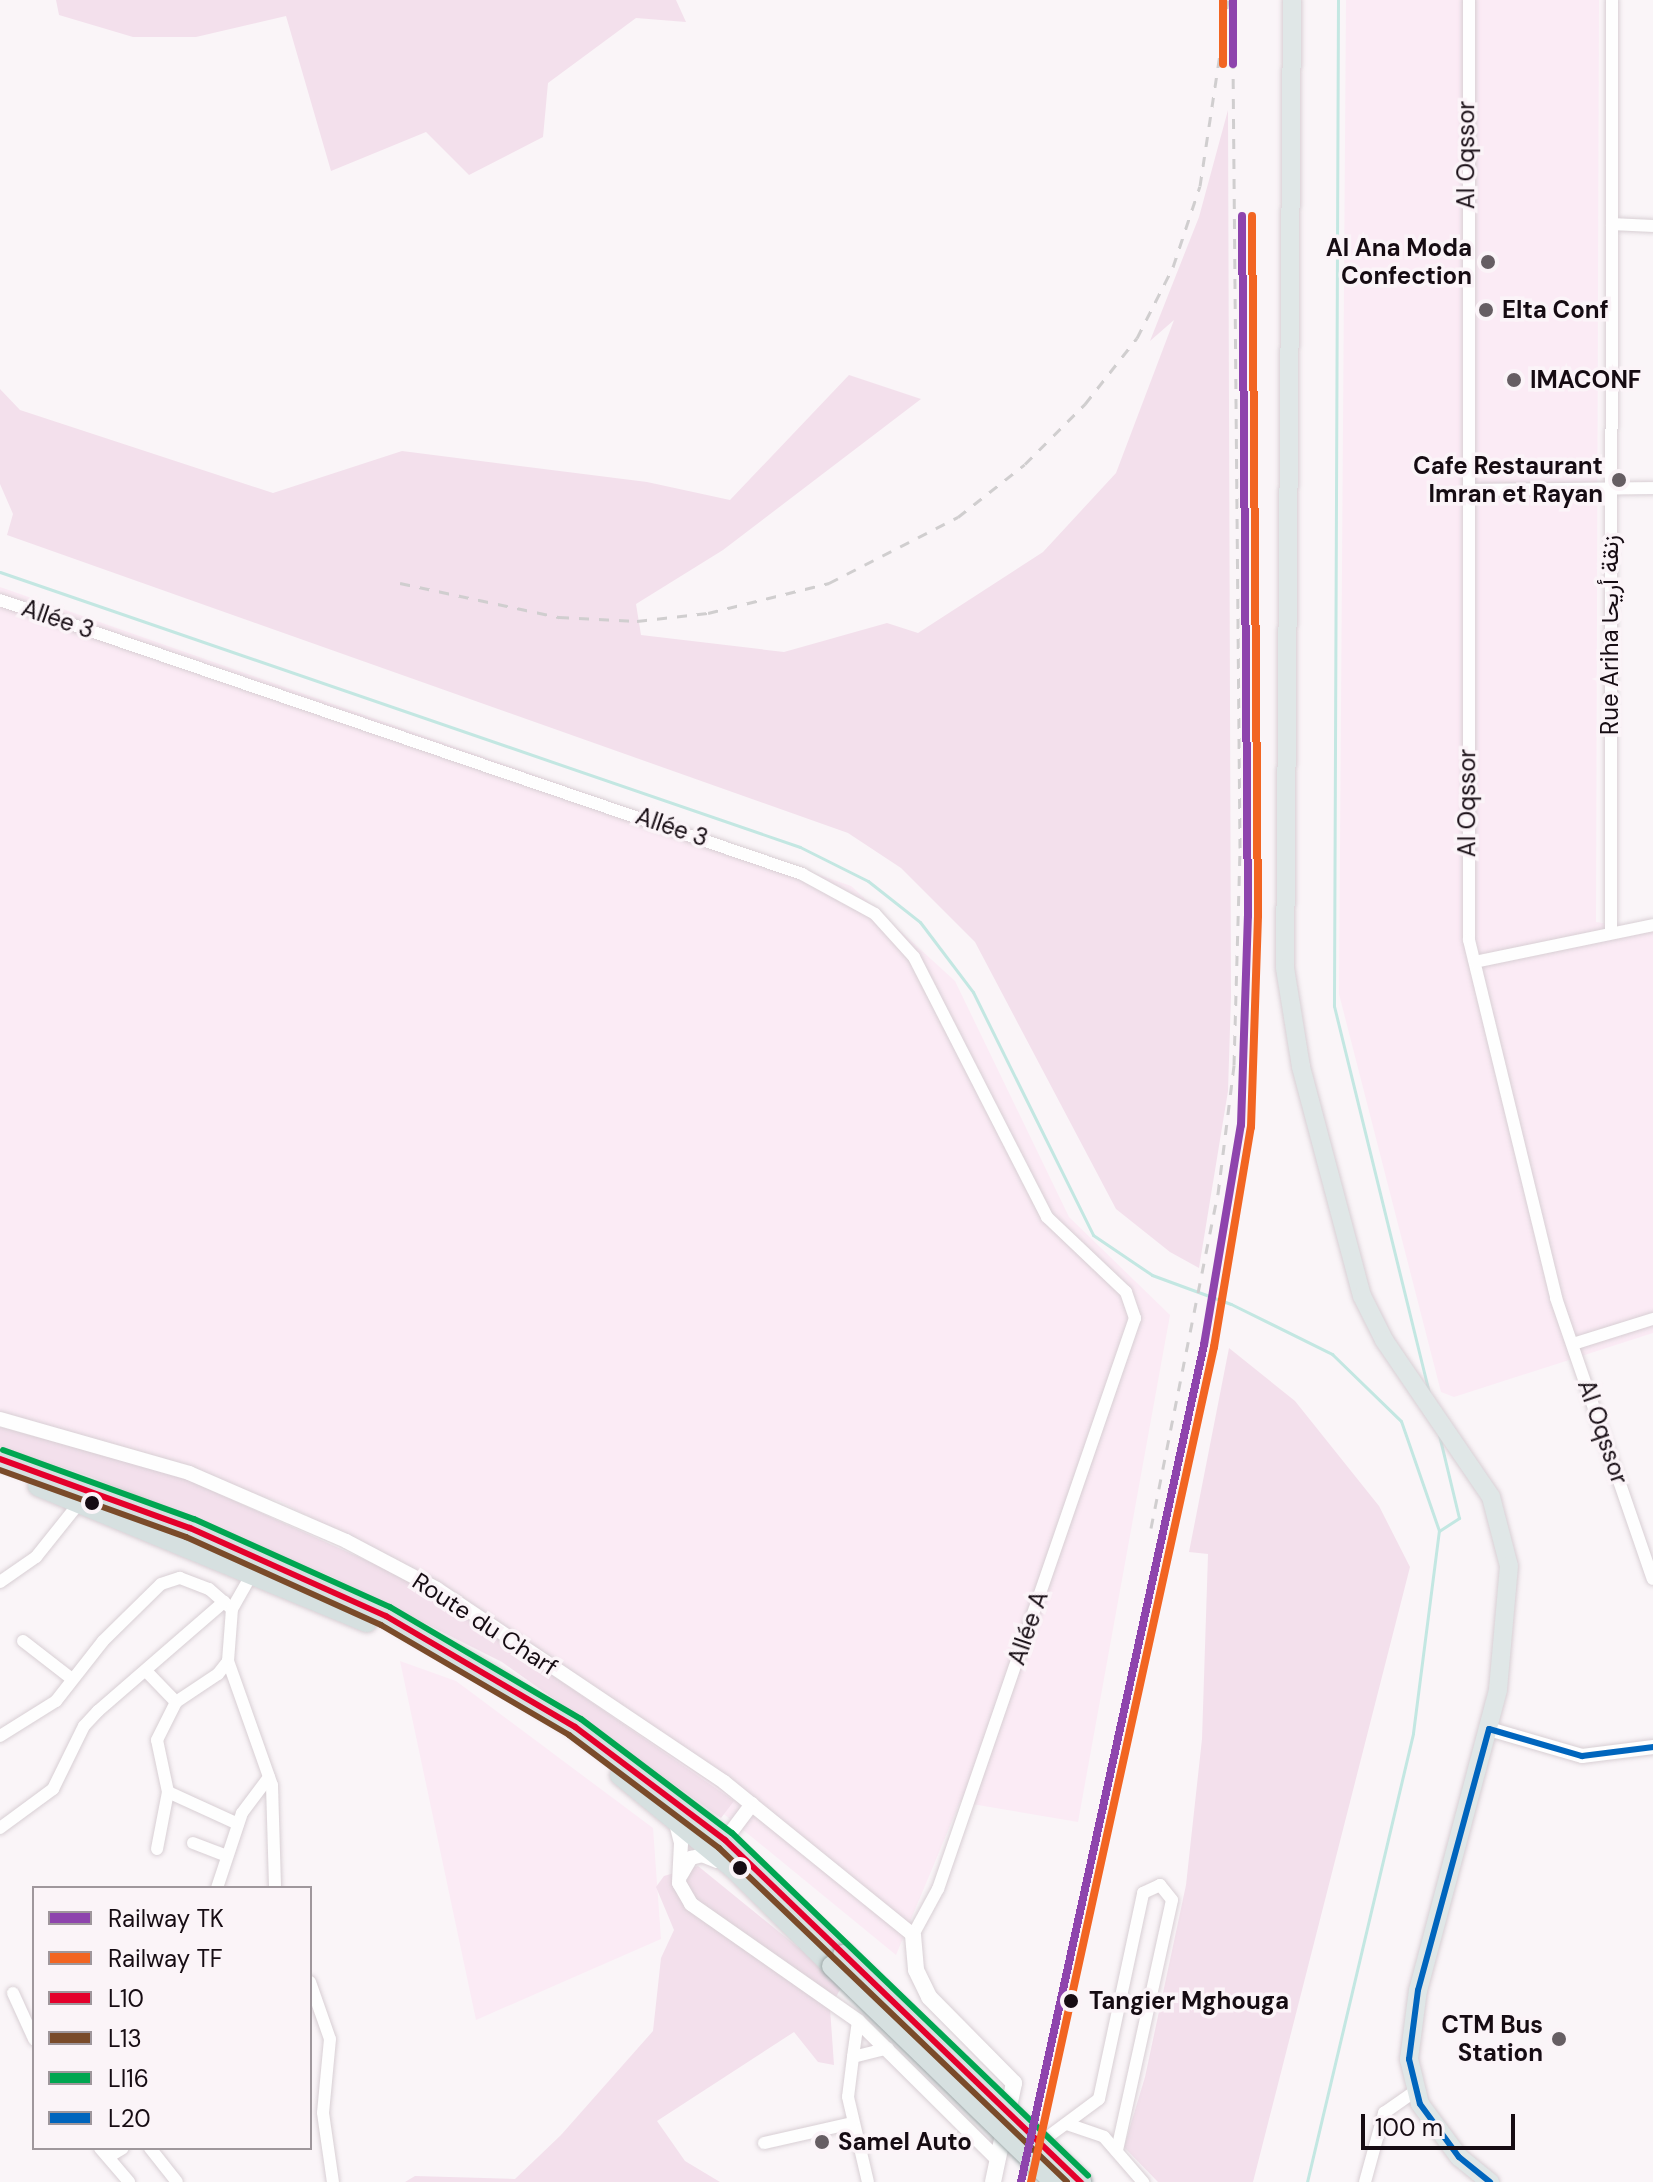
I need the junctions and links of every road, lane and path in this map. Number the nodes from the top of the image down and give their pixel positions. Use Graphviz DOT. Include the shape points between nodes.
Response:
graph roads {
  1 [pos="1292,0"];
  2 [pos="1469,0"];
  3 [pos="1612,0"];
  4 [pos="1612,224"];
  5 [pos="1653,226"];
  6 [pos="1653,488"];
  7 [pos="1610,489"];
  8 [pos="1469,490"];
  9 [pos="0,600"];
  10 [pos="1653,925"];
  11 [pos="1611,933"];
  12 [pos="1475,962"];
  13 [pos="1135,1318"];
  14 [pos="1653,1319"];
  15 [pos="1573,1344"];
  16 [pos="0,1419"];
  17 [pos="0,1459"];
  18 [pos="0,1473"];
  19 [pos="80,1502"];
  20 [pos="253,1572"];
  21 [pos="1653,1579"];
  22 [pos="0,1582"];
  23 [pos="228,1606"];
  24 [pos="23,1641"];
  25 [pos="228,1661"];
  26 [pos="147,1672"];
  27 [pos="72,1679"];
  28 [pos="176,1702"];
  29 [pos="1489,1729"];
  30 [pos="0,1736"];
  31 [pos="1653,1747"];
  32 [pos="269,1777"];
  33 [pos="168,1792"];
  34 [pos="752,1804"];
  35 [pos="675,1820"];
  36 [pos="238,1824"];
  37 [pos="0,1828"];
  38 [pos="725,1840"];
  39 [pos="193,1843"];
  40 [pos="157,1849"];
  41 [pos="227,1856"];
  42 [pos="734,1869"];
  43 [pos="679,1883"];
  44 [pos="218,1886"];
  45 [pos="275,1886"];
  46 [pos="913,1935"];
  47 [pos="838,1960"];
  48 [pos="312,1988"];
  49 [pos="13,1993"];
  50 [pos="858,2021"];
  51 [pos="32,2035"];
  52 [pos="888,2048"];
  53 [pos="853,2057"];
  54 [pos="1415,2091"];
  55 [pos="1099,2099"];
  56 [pos="1127,2100"];
  57 [pos="853,2123"];
  58 [pos="1067,2124"];
  59 [pos="764,2143"];
  60 [pos="152,2150"];
  61 [pos="1117,2151"];
  62 [pos="104,2153"];
  63 [pos="998,2160"];
  64 [pos="129,2182"];
  65 [pos="177,2182"];
  66 [pos="333,2182"];
  67 [pos="868,2182"];
  68 [pos="993,2182"];
  69 [pos="1039,2182"];
  70 [pos="1054,2182"];
  71 [pos="1081,2182"];
  72 [pos="1143,2182"];
  73 [pos="1365,2182"];
  74 [pos="1490,2182"];
  1 -- 29 [label="main road" via="1285,968 1301,1067 1362,1296 1384,1340 1459,1442 1498,1512 1509,1566 1506,1631"];
  2 -- 8 [label="street, Al Oqssor"];
  3 -- 4 [label="street, Rue Ariha زنقة أريحا"];
  4 -- 5 [label="street"];
  4 -- 7 [label="street, Rue Ariha زنقة أريحا"];
  6 -- 7 [label="street"];
  7 -- 8 [label="street"];
  7 -- 11 [label="street, Rue Ariha زنقة أريحا"];
  8 -- 12 [label="street, Al Oqssor" via="1467,898"];
  9 -- 13 [label="street, Allée 3" via="700,836 802,874 875,914 931,982 1047,1217 1126,1292"];
  10 -- 11 [label="street"];
  11 -- 12 [label="street"];
  12 -- 15 [label="street, Al Oqssor" via="1527,1190"];
  13 -- 46 [label="street, Allée A" via="938,1889"];
  14 -- 15 [label="street"];
  15 -- 21 [label="street, Al Oqssor"];
  16 -- 34 [label="street, Route du Charf" via="189,1473 346,1541 488,1622"];
  17 -- 38 [label="highway" via="190,1528 422,1635 575,1727"];
  18 -- 19 [label="highway"];
  19 -- 20 [label="highway"];
  19 -- 22 [label="street" via="36,1557"];
  20 -- 23 [label="street"];
  20 -- 35 [label="highway" via="461,1670 587,1751"];
  23 -- 25 [label="street"];
  23 -- 26 [label="street"];
  23 -- 27 [label="street" via="180,1578 166,1582 114,1629"];
  24 -- 27 [label="street"];
  25 -- 28 [label="street" via="218,1674"];
  25 -- 32 [label="street"];
  26 -- 28 [label="street"];
  26 -- 37 [label="street" via="84,1726 49,1795"];
  27 -- 30 [label="street" via="56,1701"];
  28 -- 33 [label="street" via="157,1740"];
  29 -- 31 [label="street" via="1582,1756"];
  29 -- 54 [label="main road" via="1418,1990 1409,2059"];
  32 -- 36 [label="street"];
  32 -- 45 [label="street"];
  33 -- 36 [label="street"];
  33 -- 40 [label="street"];
  34 -- 38 [label="street"];
  34 -- 46 [label="street, Route du Charf"];
  35 -- 42 [label="highway"];
  35 -- 43 [label="street" via="681,1843"];
  36 -- 41 [label="street"];
  38 -- 47 [label="highway"];
  39 -- 41 [label="street"];
  41 -- 44 [label="street"];
  42 -- 43 [label="street" via="696,1856 685,1864"];
  42 -- 47 [label="highway"];
  43 -- 50 [label="street" via="700,1912"];
  46 -- 63 [label="main road" via="916,1970 929,1997 1014,2083 1015,2100"];
  47 -- 70 [label="highway, bridge"];
  47 -- 71 [label="highway, bridge"];
  48 -- 66 [label="street" via="330,2039 323,2113"];
  49 -- 51 [label="street"];
  50 -- 52 [label="street"];
  50 -- 53 [label="street"];
  52 -- 53 [label="street"];
  52 -- 63 [label="street"];
  53 -- 57 [label="street" via="848,2097"];
  54 -- 73 [label="street" via="1384,2113"];
  54 -- 74 [label="main road" via="1459,2157"];
  55 -- 56 [label="street"];
  55 -- 56 [label="street" via="1143,1893 1160,1885 1172,1900"];
  55 -- 58 [label="street"];
  56 -- 61 [label="street"];
  57 -- 59 [label="street"];
  57 -- 67 [label="street"];
  58 -- 61 [label="street" via="1094,2131"];
  58 -- 69 [label="street" via="1049,2136"];
  60 -- 65 [label="street"];
  61 -- 72 [label="street"];
  62 -- 64 [label="street"];
  63 -- 68 [label="main road"];
}
